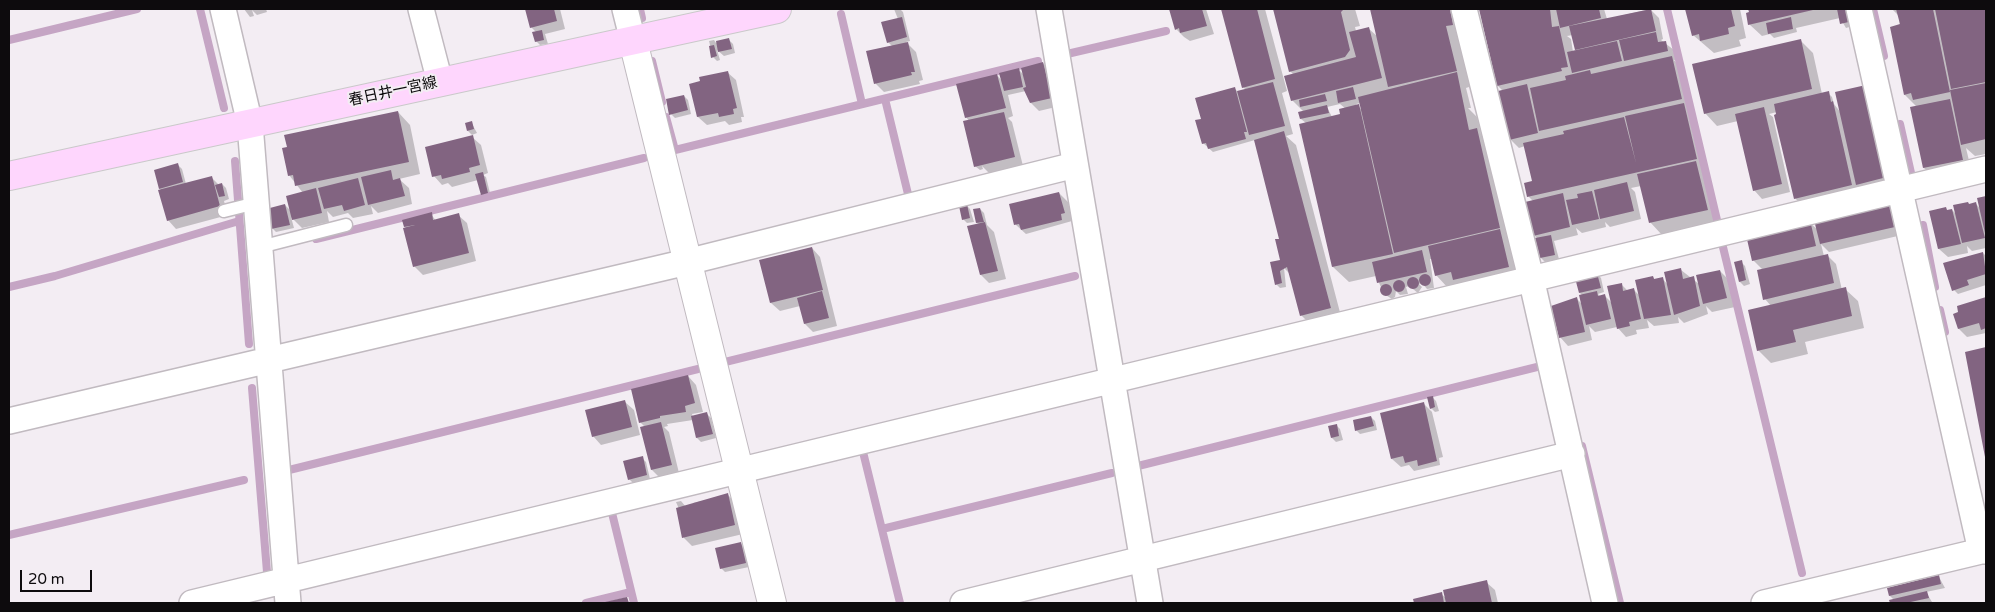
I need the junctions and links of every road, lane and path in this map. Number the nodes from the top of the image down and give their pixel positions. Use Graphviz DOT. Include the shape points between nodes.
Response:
graph roads {
  1 [pos="223,9"];
  2 [pos="421,9"];
  3 [pos="625,9"];
  4 [pos="778,9"];
  5 [pos="1048,9"];
  6 [pos="1464,9"];
  7 [pos="1859,9"];
  8 [pos="633,40"];
  9 [pos="440,82"];
  10 [pos="250,124"];
  11 [pos="1075,166"];
  12 [pos="1986,169"];
  13 [pos="9,176"];
  14 [pos="1900,190"];
  15 [pos="250,205"];
  16 [pos="228,210"];
  17 [pos="346,225"];
  18 [pos="260,246"];
  19 [pos="688,262"];
  20 [pos="1531,278"];
  21 [pos="269,360"];
  22 [pos="1112,380"];
  23 [pos="9,421"];
  24 [pos="1572,454"];
  25 [pos="739,471"];
  26 [pos="1984,551"];
  27 [pos="1143,560"];
  28 [pos="287,592"];
  29 [pos="192,603"];
  30 [pos="772,603"];
  31 [pos="963,603"];
  32 [pos="1150,603"];
  33 [pos="1606,603"];
  34 [pos="1764,603"];
  1 -- 10 [label="street"];
  2 -- 9 [label="street"];
  3 -- 8 [label="street"];
  4 -- 8 [label="main road, 春日井一宮線"];
  5 -- 11 [label="street"];
  6 -- 20 [label="street"];
  7 -- 14 [label="street"];
  8 -- 9 [label="main road, 春日井一宮線"];
  8 -- 19 [label="street"];
  9 -- 10 [label="main road, 春日井一宮線"];
  10 -- 13 [label="main road, 春日井一宮線"];
  10 -- 15 [label="street"];
  11 -- 19 [label="street"];
  11 -- 22 [label="street"];
  12 -- 14 [label="street"];
  14 -- 20 [label="street"];
  14 -- 26 [label="street"];
  15 -- 16 [label="lane"];
  15 -- 18 [label="street"];
  17 -- 18 [label="lane"];
  18 -- 21 [label="street"];
  19 -- 21 [label="street"];
  19 -- 25 [label="street"];
  20 -- 22 [label="street"];
  20 -- 24 [label="street"];
  21 -- 23 [label="street"];
  21 -- 28 [label="street"];
  22 -- 25 [label="street"];
  22 -- 27 [label="street"];
  24 -- 27 [label="street"];
  24 -- 33 [label="street"];
  25 -- 28 [label="street"];
  25 -- 30 [label="street"];
  26 -- 34 [label="street"];
  27 -- 31 [label="street"];
  27 -- 32 [label="street"];
  28 -- 29 [label="street"];
}
